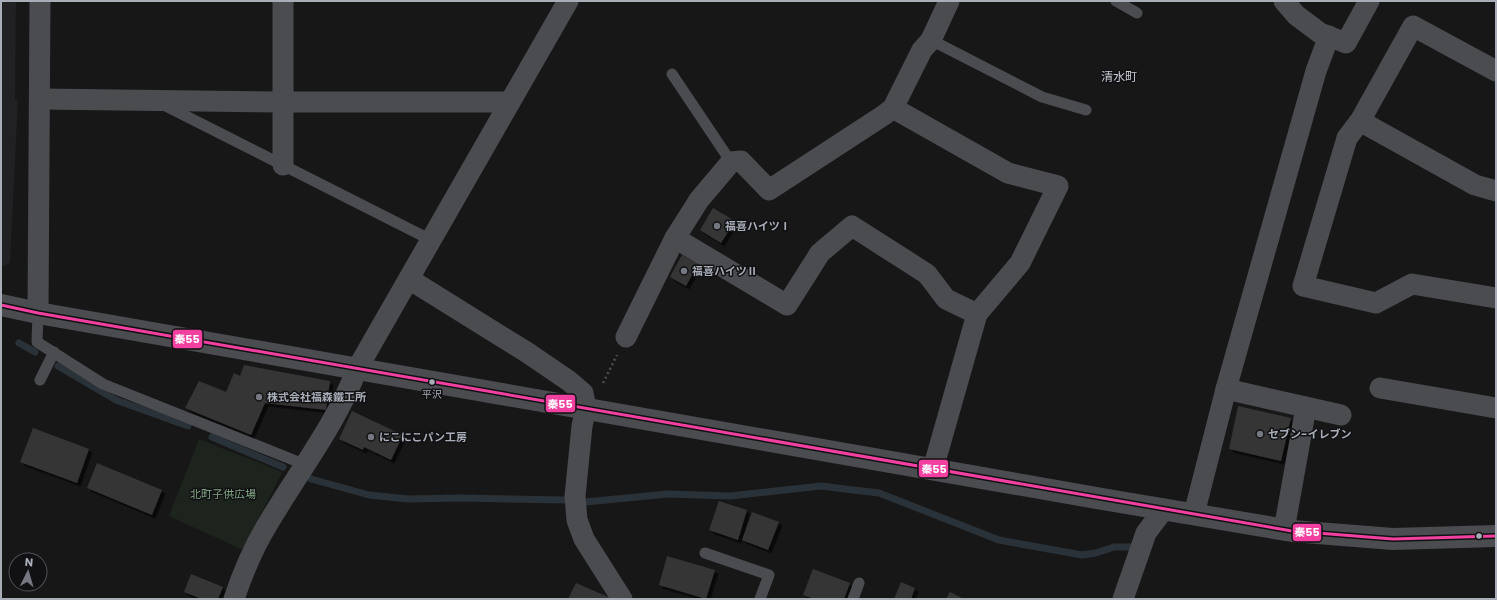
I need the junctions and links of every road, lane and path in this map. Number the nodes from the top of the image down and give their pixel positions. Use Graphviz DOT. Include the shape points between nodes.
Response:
graph roads {
  1 [pos="40,1"];
  2 [pos="283,1"];
  3 [pos="568,1"];
  4 [pos="949,1"];
  5 [pos="1116,1"];
  6 [pos="1284,1"];
  7 [pos="1369,1"];
  8 [pos="1137,13"];
  9 [pos="1329,36"];
  10 [pos="931,40"];
  11 [pos="1496,71"];
  12 [pos="672,74"];
  13 [pos="40,99"];
  14 [pos="156,101"];
  15 [pos="283,102"];
  16 [pos="510,102"];
  17 [pos="893,108"];
  18 [pos="1086,110"];
  19 [pos="1360,121"];
  20 [pos="731,162"];
  21 [pos="283,165"];
  22 [pos="1496,191"];
  23 [pos="675,238"];
  24 [pos="431,240"];
  25 [pos="409,279"];
  26 [pos="1496,298"];
  27 [pos="1,305"];
  28 [pos="38,313"];
  29 [pos="977,314"];
  30 [pos="626,337"];
  31 [pos="54,352"];
  32 [pos="357,369"];
  33 [pos="40,380"];
  34 [pos="1380,388"];
  35 [pos="1226,389"];
  36 [pos="1306,407"];
  37 [pos="586,408"];
  38 [pos="1496,408"];
  39 [pos="1342,415"];
  40 [pos="306,465"];
  41 [pos="933,469"];
  42 [pos="1164,509"];
  43 [pos="1194,514"];
  44 [pos="1284,530"];
  45 [pos="1496,536"];
  46 [pos="705,553"];
  47 [pos="859,583"];
  48 [pos="234,599"];
  49 [pos="622,599"];
  50 [pos="760,599"];
  51 [pos="853,599"];
  52 [pos="1123,599"];
  1 -- 13 [label="street"];
  2 -- 15 [label="street"];
  3 -- 16 [label="street"];
  4 -- 10 [label="street"];
  5 -- 8 [label="lane"];
  6 -- 9 [label="street" via="1296,15 1320,33"];
  7 -- 9 [label="street" via="1346,43"];
  9 -- 35 [label="street" via="1316,71"];
  10 -- 17 [label="street" via="922,50"];
  10 -- 18 [label="lane" via="1042,97"];
  11 -- 19 [label="street" via="1413,26"];
  12 -- 20 [label="lane"];
  13 -- 14 [label="street"];
  13 -- 28 [label="street"];
  14 -- 15 [label="street"];
  14 -- 21 [label="lane"];
  15 -- 16 [label="street"];
  15 -- 21 [label="street"];
  16 -- 24 [label="street"];
  17 -- 20 [label="street" via="769,190 741,161"];
  17 -- 29 [label="street" via="1008,173 1058,186 1020,264"];
  19 -- 22 [label="street" via="1475,185"];
  19 -- 26 [label="street" via="1347,138 1303,286 1376,303 1412,284"];
  20 -- 23 [label="street" via="699,200"];
  21 -- 24 [label="lane"];
  23 -- 29 [label="street" via="787,306 820,253 852,226 927,274 946,299"];
  23 -- 30 [label="street"];
  24 -- 25 [label="street"];
  25 -- 32 [label="street"];
  25 -- 37 [label="street" via="569,381 583,393"];
  27 -- 28 [label="street"];
  28 -- 31 [label="lane" via="37,342"];
  28 -- 32 [label="street"];
  29 -- 41 [label="street"];
  30 -- 37 [label="path" via="598,393"];
  31 -- 33 [label="lane"];
  31 -- 40 [label="lane" via="103,384"];
  32 -- 37 [label="street"];
  32 -- 40 [label="street" via="351,386"];
  34 -- 38 [label="street"];
  35 -- 36 [label="street"];
  35 -- 43 [label="street"];
  36 -- 39 [label="street"];
  36 -- 44 [label="street"];
  37 -- 41 [label="street"];
  37 -- 49 [label="street" via="575,496 577,520 584,539"];
  40 -- 48 [label="street" via="269,522 244,570"];
  41 -- 42 [label="street"];
  42 -- 43 [label="street"];
  42 -- 52 [label="street" via="1146,533"];
  43 -- 44 [label="street"];
  44 -- 45 [label="street" via="1393,539"];
  46 -- 50 [label="lane" via="769,576"];
  47 -- 51 [label="lane"];
}
